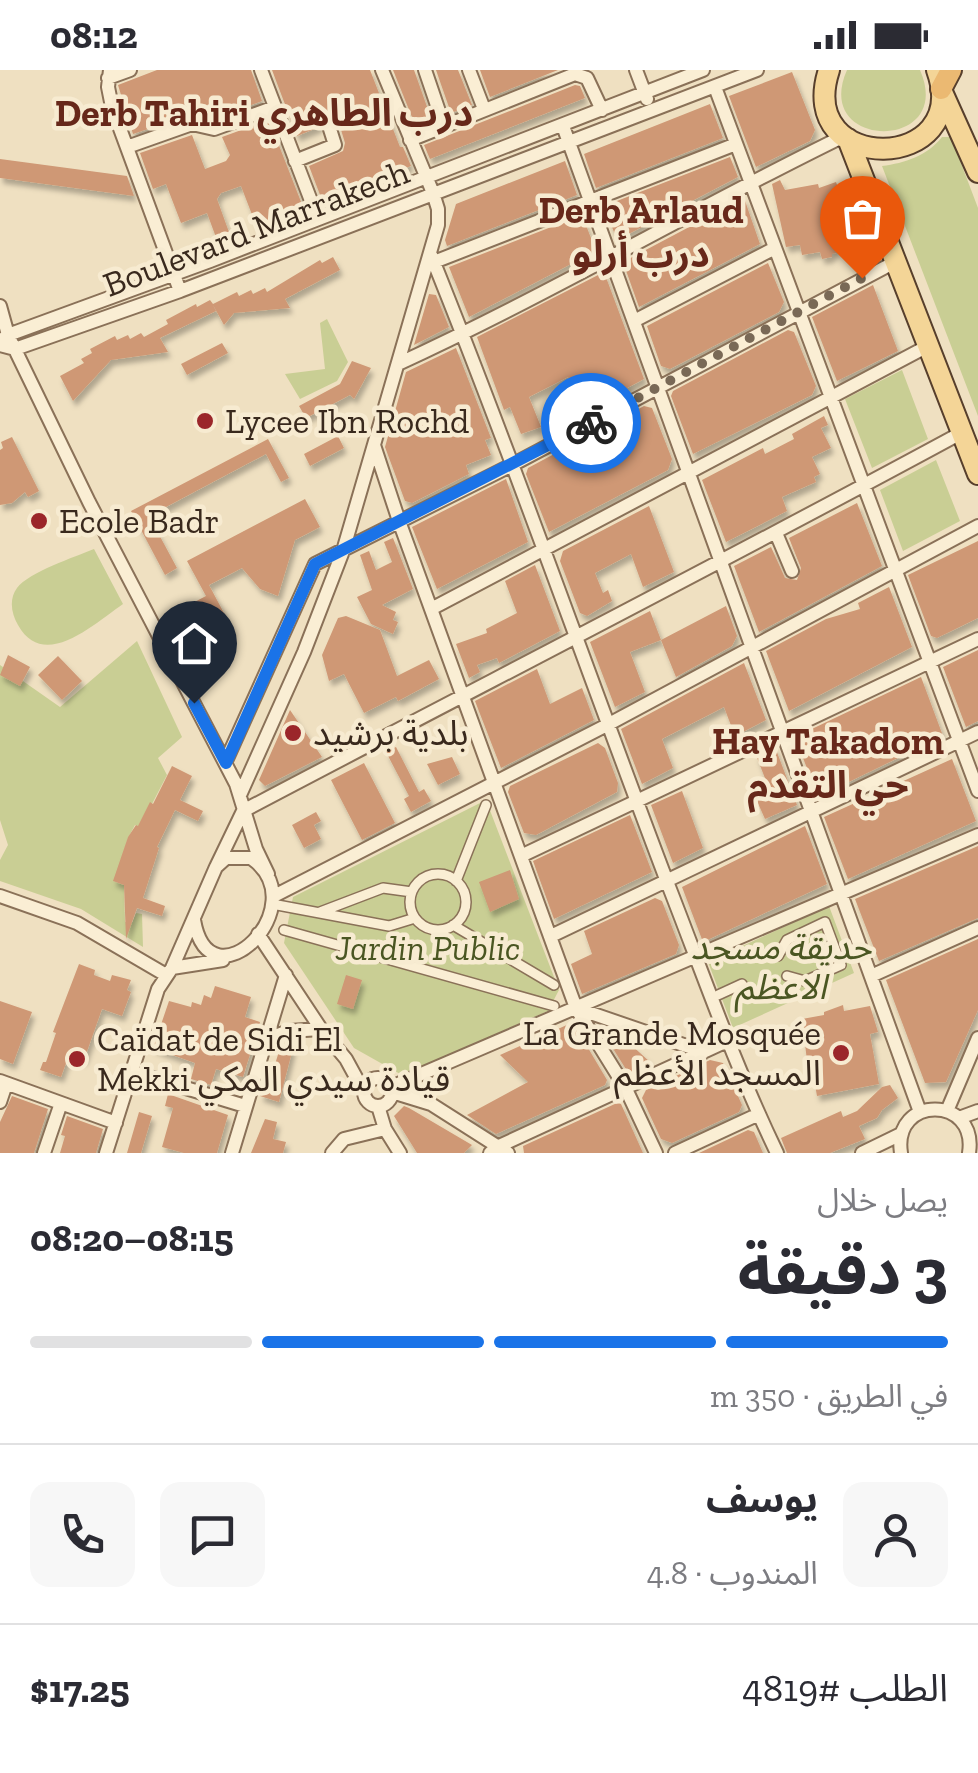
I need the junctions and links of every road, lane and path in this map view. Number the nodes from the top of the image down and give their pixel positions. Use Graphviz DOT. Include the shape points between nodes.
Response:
graph roads {
  1 [pos="130,70"];
  2 [pos="261,70"];
  3 [pos="382,70"];
  4 [pos="425,70"];
  5 [pos="469,70"];
  6 [pos="636,70"];
  7 [pos="702,70"];
  8 [pos="757,70"];
  9 [pos="816,70"];
  10 [pos="829,70"];
  11 [pos="109,74"];
  12 [pos="943,80"];
  13 [pos="715,86"];
  14 [pos="825,92"];
  15 [pos="645,94"];
  16 [pos="275,107"];
  17 [pos="484,109"];
  18 [pos="602,110"];
  19 [pos="652,110"];
  20 [pos="329,126"];
  21 [pos="444,126"];
  22 [pos="563,126"];
  23 [pos="846,138"];
  24 [pos="410,140"];
  25 [pos="570,142"];
  26 [pos="736,144"];
  27 [pos="127,147"];
  28 [pos="295,161"];
  29 [pos="978,172"];
  30 [pos="426,178"];
  31 [pos="750,182"];
  32 [pos="433,194"];
  33 [pos="591,201"];
  34 [pos="318,219"];
  35 [pos="775,248"];
  36 [pos="433,258"];
  37 [pos="612,258"];
  38 [pos="895,262"];
  39 [pos="172,274"];
  40 [pos="180,291"];
  41 [pos="0,306"];
  42 [pos="797,312"];
  43 [pos="634,321"];
  44 [pos="462,334"];
  45 [pos="3,340"];
  46 [pos="926,347"];
  47 [pos="16,350"];
  48 [pos="398,364"];
  49 [pos="658,387"];
  50 [pos="831,398"];
  51 [pos="961,434"];
  52 [pos="374,443"];
  53 [pos="512,465"];
  54 [pos="690,474"];
  55 [pos="978,474"];
  56 [pos="865,485"];
  57 [pos="398,521"];
  58 [pos="978,526"];
  59 [pos="776,534"];
  60 [pos="545,546"];
  61 [pos="344,551"];
  62 [pos="722,563"];
  63 [pos="898,569"];
  64 [pos="792,571"];
  65 [pos="431,609"];
  66 [pos="575,636"];
  67 [pos="978,639"];
  68 [pos="751,648"];
  69 [pos="930,662"];
  70 [pos="462,695"];
  71 [pos="608,725"];
  72 [pos="783,732"];
  73 [pos="978,732"];
  74 [pos="959,741"];
  75 [pos="226,763"];
  76 [pos="495,782"];
  77 [pos="978,791"];
  78 [pos="240,795"];
  79 [pos="636,802"];
  80 [pos="486,805"];
  81 [pos="242,811"];
  82 [pos="811,812"];
  83 [pos="978,835"];
  84 [pos="523,855"];
  85 [pos="216,867"];
  86 [pos="268,874"];
  87 [pos="456,881"];
  88 [pos="667,881"];
  89 [pos="412,892"];
  90 [pos="841,894"];
  91 [pos="0,896"];
  92 [pos="273,900"];
  93 [pos="318,913"];
  94 [pos="415,918"];
  95 [pos="194,920"];
  96 [pos="453,925"];
  97 [pos="780,926"];
  98 [pos="978,928"];
  99 [pos="284,930"];
  100 [pos="258,934"];
  101 [pos="551,936"];
  102 [pos="844,938"];
  103 [pos="787,940"];
  104 [pos="833,943"];
  105 [pos="695,956"];
  106 [pos="778,956"];
  107 [pos="229,957"];
  108 [pos="169,971"];
  109 [pos="286,975"];
  110 [pos="787,976"];
  111 [pos="872,976"];
  112 [pos="804,981"];
  113 [pos="554,984"];
  114 [pos="742,984"];
  115 [pos="810,993"];
  116 [pos="718,995"];
  117 [pos="554,1006"];
  118 [pos="576,1008"];
  119 [pos="321,1029"];
  120 [pos="978,1038"];
  121 [pos="267,1039"];
  122 [pos="727,1041"];
  123 [pos="704,1052"];
  124 [pos="346,1058"];
  125 [pos="133,1072"];
  126 [pos="376,1078"];
  127 [pos="3,1082"];
  128 [pos="624,1086"];
  129 [pos="392,1090"];
  130 [pos="364,1092"];
  131 [pos="0,1102"];
  132 [pos="61,1104"];
  133 [pos="245,1106"];
  134 [pos="378,1106"];
  135 [pos="978,1111"];
  136 [pos="920,1112"];
  137 [pos="759,1114"];
  138 [pos="953,1115"];
  139 [pos="116,1124"];
  140 [pos="384,1129"];
  141 [pos="902,1134"];
  142 [pos="499,1151"];
  143 [pos="44,1153"];
  144 [pos="106,1153"];
  145 [pos="232,1153"];
  146 [pos="332,1153"];
  147 [pos="400,1153"];
  148 [pos="656,1153"];
  149 [pos="675,1153"];
  150 [pos="777,1153"];
  151 [pos="862,1153"];
  152 [pos="901,1153"];
  153 [pos="969,1153"];
  1 -- 11 [label="street"];
  2 -- 16 [label="street"];
  3 -- 24 [label="street"];
  4 -- 21 [label="street"];
  5 -- 17 [label="street"];
  6 -- 15 [label="street"];
  7 -- 15 [label="street, Boulevard Marrakech"];
  8 -- 13 [label="street, Boulevard Marrakech"];
  9 -- 14 [label="main road"];
  10 -- 14 [label="main road"];
  11 -- 27 [label="street" via="112,108"];
  12 -- 23 [label="main road" via="932,124 908,145 878,150"];
  12 -- 29 [label="main road"];
  13 -- 19 [label="street, Boulevard Marrakech"];
  13 -- 26 [label="street"];
  14 -- 23 [label="main road" via="830,116"];
  15 -- 18 [label="street, Boulevard Marrakech"];
  15 -- 19 [label="street"];
  16 -- 27 [label="street" via="214,129 192,124"];
  16 -- 28 [label="street"];
  17 -- 18 [label="street" via="578,73"];
  17 -- 21 [label="street"];
  18 -- 22 [label="street, Boulevard Marrakech"];
  19 -- 25 [label="street, Boulevard Marrakech"];
  20 -- 28 [label="street" via="335,144"];
  21 -- 24 [label="street"];
  22 -- 25 [label="street"];
  22 -- 30 [label="street, Boulevard Marrakech"];
  23 -- 31 [label="street"];
  23 -- 38 [label="main road"];
  24 -- 30 [label="street"];
  25 -- 32 [label="street, Boulevard Marrakech"];
  25 -- 33 [label="street"];
  26 -- 31 [label="street"];
  26 -- 33 [label="street"];
  27 -- 39 [label="street"];
  28 -- 34 [label="street"];
  30 -- 32 [label="street"];
  30 -- 34 [label="street, Boulevard Marrakech"];
  31 -- 35 [label="street"];
  31 -- 37 [label="street"];
  32 -- 36 [label="street"];
  32 -- 40 [label="street, Boulevard Marrakech"];
  33 -- 36 [label="street"];
  33 -- 37 [label="street"];
  34 -- 39 [label="street, Boulevard Marrakech"];
  35 -- 42 [label="street"];
  35 -- 43 [label="street"];
  36 -- 44 [label="street"];
  36 -- 48 [label="street"];
  37 -- 43 [label="street"];
  37 -- 44 [label="street"];
  38 -- 42 [label="street"];
  38 -- 46 [label="main road"];
  39 -- 40 [label="street"];
  39 -- 45 [label="street, Boulevard Marrakech"];
  40 -- 47 [label="street, Boulevard Marrakech"];
  41 -- 45 [label="street"];
  42 -- 49 [label="street"];
  42 -- 50 [label="street"];
  43 -- 49 [label="street"];
  44 -- 48 [label="street"];
  44 -- 53 [label="street"];
  45 -- 47 [label="street"];
  46 -- 50 [label="street"];
  46 -- 51 [label="main road"];
  47 -- 75 [label="street"];
  48 -- 52 [label="street"];
  49 -- 53 [label="street"];
  49 -- 54 [label="street"];
  50 -- 54 [label="street"];
  50 -- 56 [label="street"];
  51 -- 55 [label="main road"];
  51 -- 56 [label="street"];
  52 -- 57 [label="street"];
  52 -- 61 [label="street"];
  53 -- 57 [label="street"];
  53 -- 60 [label="street"];
  54 -- 60 [label="street"];
  54 -- 62 [label="street"];
  56 -- 59 [label="street"];
  56 -- 63 [label="street"];
  57 -- 61 [label="street"];
  57 -- 65 [label="street"];
  58 -- 63 [label="street"];
  59 -- 62 [label="street"];
  59 -- 64 [label="street"];
  60 -- 65 [label="street"];
  60 -- 66 [label="street"];
  61 -- 75 [label="street" via="312,568"];
  61 -- 78 [label="street"];
  62 -- 66 [label="street"];
  62 -- 68 [label="street"];
  63 -- 68 [label="street"];
  63 -- 69 [label="street"];
  65 -- 70 [label="street"];
  66 -- 70 [label="street"];
  66 -- 71 [label="street"];
  67 -- 69 [label="street"];
  68 -- 71 [label="street"];
  68 -- 72 [label="street"];
  69 -- 72 [label="street"];
  69 -- 74 [label="street"];
  70 -- 76 [label="street"];
  70 -- 81 [label="street"];
  71 -- 76 [label="street"];
  71 -- 79 [label="street"];
  72 -- 79 [label="street"];
  72 -- 82 [label="street"];
  73 -- 74 [label="street"];
  74 -- 77 [label="street"];
  74 -- 82 [label="street"];
  75 -- 78 [label="street"];
  76 -- 84 [label="street"];
  76 -- 92 [label="street"];
  78 -- 81 [label="street"];
  79 -- 84 [label="street"];
  79 -- 88 [label="street"];
  80 -- 87 [label="street"];
  81 -- 85 [label="street"];
  81 -- 86 [label="street"];
  82 -- 88 [label="street"];
  82 -- 90 [label="street"];
  83 -- 90 [label="street"];
  84 -- 101 [label="street"];
  85 -- 86 [label="street" via="226,858 251,858"];
  85 -- 95 [label="street"];
  86 -- 92 [label="street"];
  87 -- 89 [label="street" via="431,875"];
  87 -- 96 [label="street" via="465,907"];
  88 -- 101 [label="street"];
  88 -- 105 [label="street"];
  89 -- 93 [label="street" via="383,888"];
  89 -- 94 [label="street"];
  90 -- 105 [label="street"];
  90 -- 111 [label="street"];
  91 -- 108 [label="street" via="77,923"];
  92 -- 93 [label="street"];
  92 -- 100 [label="street"];
  93 -- 94 [label="street" via="389,926"];
  94 -- 96 [label="street" via="433,930"];
  95 -- 107 [label="street" via="206,950"];
  95 -- 108 [label="street"];
  96 -- 113 [label="street"];
  97 -- 103 [label="street"];
  98 -- 111 [label="street"];
  99 -- 117 [label="street"];
  100 -- 107 [label="street"];
  100 -- 109 [label="street"];
  101 -- 118 [label="street"];
  102 -- 104 [label="street"];
  103 -- 104 [label="street" via="825,922"];
  103 -- 106 [label="street"];
  104 -- 112 [label="street" via="841,964"];
  105 -- 118 [label="street"];
  105 -- 122 [label="street"];
  107 -- 108 [label="street"];
  108 -- 125 [label="street"];
  109 -- 119 [label="street"];
  109 -- 121 [label="street"];
  110 -- 112 [label="street"];
  111 -- 136 [label="street"];
  112 -- 115 [label="street"];
  114 -- 116 [label="street"];
  118 -- 123 [label="street"];
  118 -- 128 [label="street"];
  118 -- 129 [label="street"];
  119 -- 121 [label="street"];
  119 -- 124 [label="street"];
  120 -- 138 [label="street"];
  121 -- 133 [label="street"];
  122 -- 123 [label="street"];
  122 -- 137 [label="street"];
  123 -- 128 [label="street"];
  124 -- 126 [label="street"];
  124 -- 130 [label="street"];
  125 -- 133 [label="street"];
  125 -- 139 [label="street"];
  126 -- 129 [label="street"];
  126 -- 130 [label="street"];
  127 -- 131 [label="street"];
  127 -- 132 [label="street"];
  128 -- 142 [label="street"];
  128 -- 148 [label="street"];
  129 -- 134 [label="street"];
  129 -- 142 [label="street" via="431,1104"];
  130 -- 134 [label="street"];
  132 -- 139 [label="street"];
  132 -- 143 [label="street"];
  133 -- 145 [label="street"];
  134 -- 140 [label="street"];
  135 -- 138 [label="street"];
  136 -- 138 [label="street"];
  136 -- 141 [label="street"];
  137 -- 149 [label="street"];
  137 -- 150 [label="street"];
  138 -- 153 [label="street" via="969,1136"];
  139 -- 144 [label="street"];
  140 -- 146 [label="street" via="344,1138"];
  140 -- 147 [label="street"];
  141 -- 151 [label="street"];
  141 -- 152 [label="street"];
}
